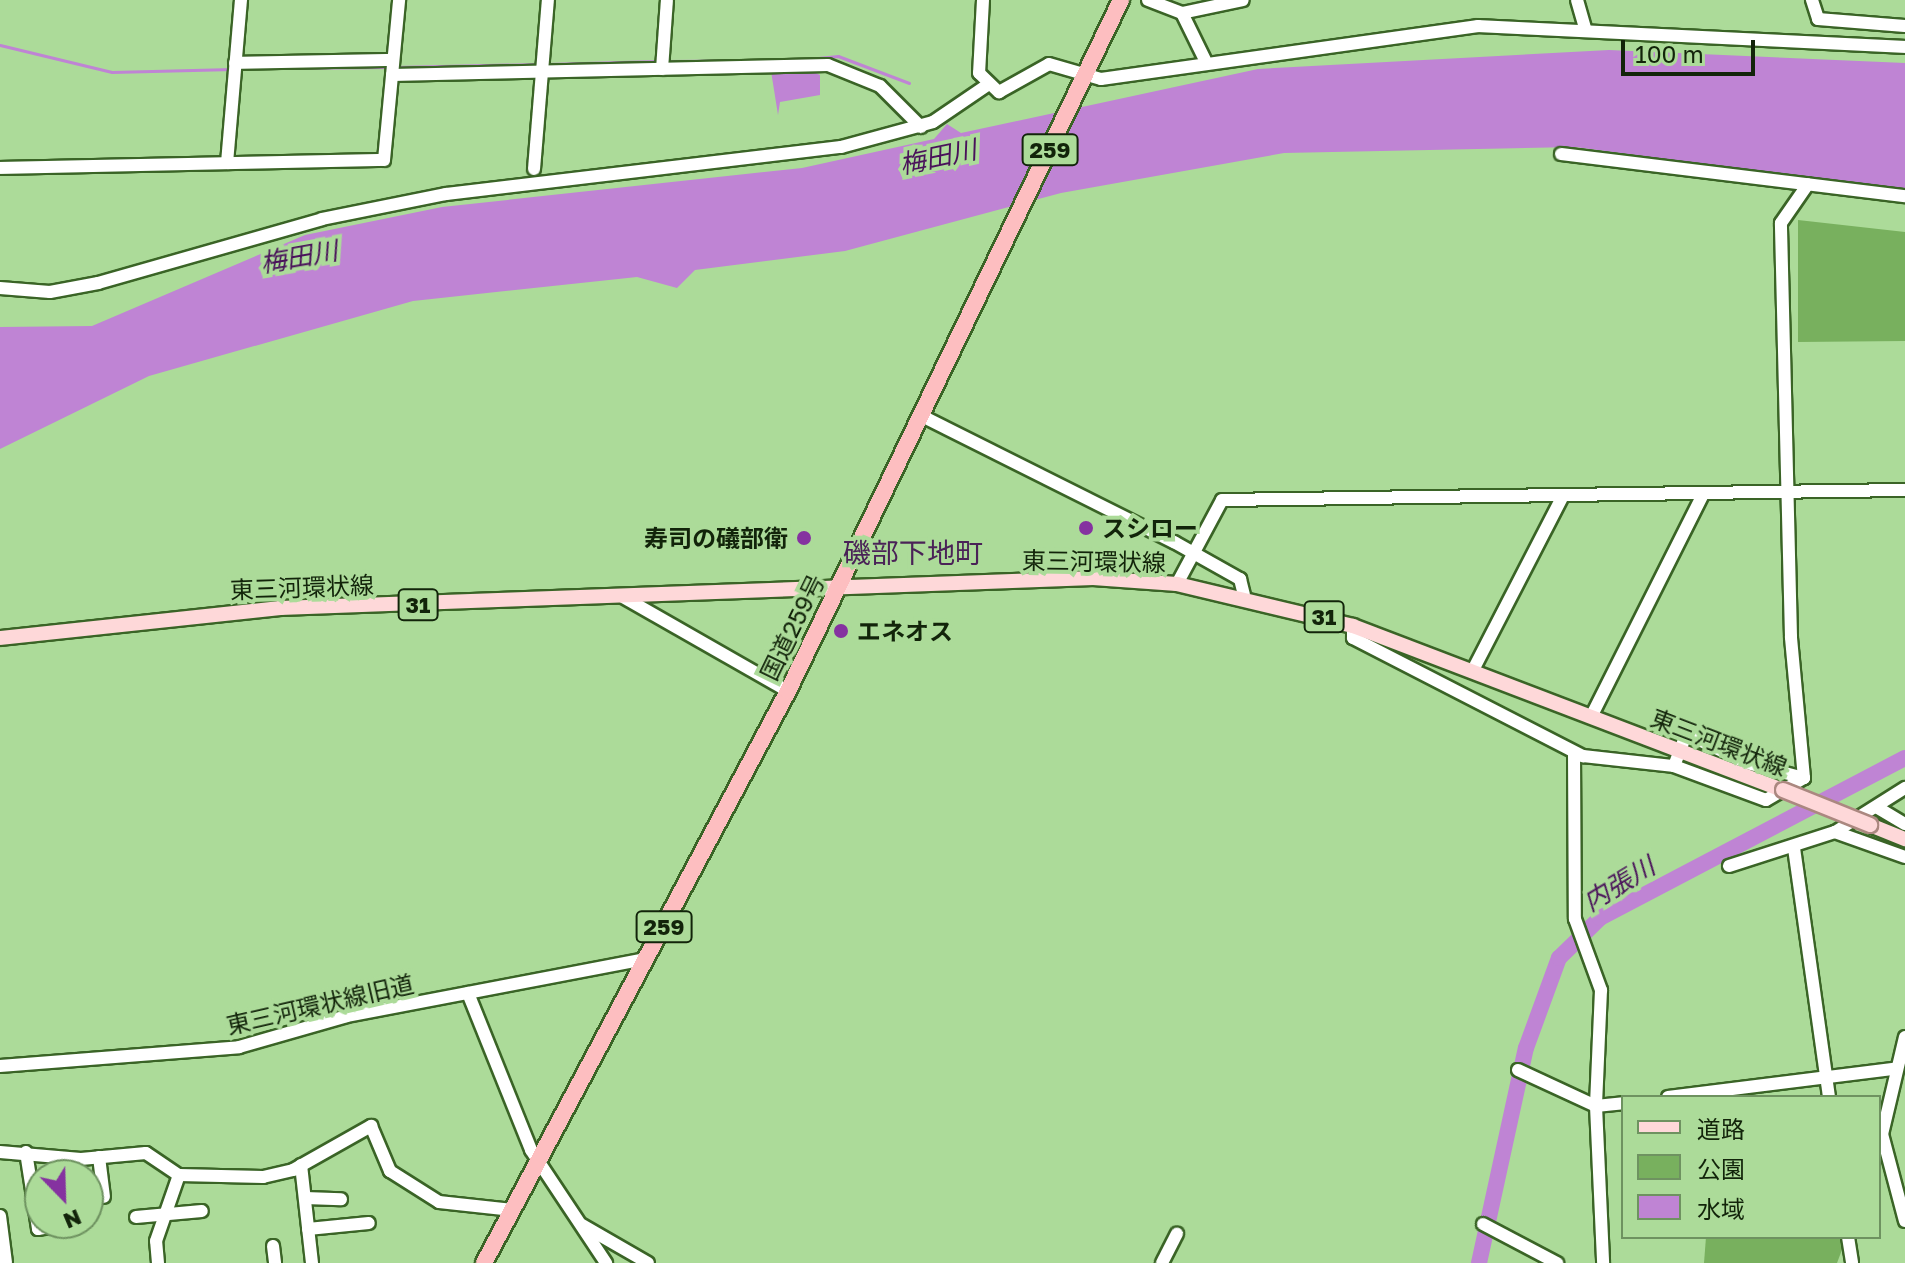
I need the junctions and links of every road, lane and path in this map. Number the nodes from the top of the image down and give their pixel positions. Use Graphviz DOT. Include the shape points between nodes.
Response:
graph roads {
  1 [pos="241,0"];
  2 [pos="399,0"];
  3 [pos="548,0"];
  4 [pos="667,0"];
  5 [pos="983,0"];
  6 [pos="1121,0"];
  7 [pos="1148,0"];
  8 [pos="1243,0"];
  9 [pos="1577,0"];
  10 [pos="1812,0"];
  11 [pos="1182,13"];
  12 [pos="1905,26"];
  13 [pos="1585,28"];
  14 [pos="1905,47"];
  15 [pos="1205,60"];
  16 [pos="662,64"];
  17 [pos="542,66"];
  18 [pos="235,67"];
  19 [pos="393,67"];
  20 [pos="1084,80"];
  21 [pos="986,86"];
  22 [pos="921,127"];
  23 [pos="1561,154"];
  24 [pos="227,163"];
  25 [pos="0,168"];
  26 [pos="534,169"];
  27 [pos="1808,184"];
  28 [pos="1905,196"];
  29 [pos="0,288"];
  30 [pos="920,415"];
  31 [pos="1905,490"];
  32 [pos="1703,494"];
  33 [pos="1789,495"];
  34 [pos="1563,496"];
  35 [pos="1192,553"];
  36 [pos="1177,584"];
  37 [pos="838,588"];
  38 [pos="1244,595"];
  39 [pos="623,597"];
  40 [pos="1353,626"];
  41 [pos="0,638"];
  42 [pos="1472,672"];
  43 [pos="788,691"];
  44 [pos="1591,717"];
  45 [pos="1679,750"];
  46 [pos="1574,753"];
  47 [pos="1674,766"];
  48 [pos="1804,778"];
  49 [pos="1905,788"];
  50 [pos="1878,808"];
  51 [pos="1905,824"];
  52 [pos="1835,832"];
  53 [pos="1905,839"];
  54 [pos="1794,848"];
  55 [pos="1905,857"];
  56 [pos="1729,866"];
  57 [pos="647,959"];
  58 [pos="468,993"];
  59 [pos="1905,1037"];
  60 [pos="0,1066"];
  61 [pos="1894,1069"];
  62 [pos="1518,1070"];
  63 [pos="1826,1078"];
  64 [pos="1685,1095"];
  65 [pos="1829,1095"];
  66 [pos="1621,1103"];
  67 [pos="1596,1106"];
  68 [pos="0,1152"];
  69 [pos="26,1152"];
  70 [pos="538,1155"];
  71 [pos="99,1157"];
  72 [pos="27,1159"];
  73 [pos="65,1159"];
  74 [pos="301,1165"];
  75 [pos="179,1175"];
  76 [pos="305,1198"];
  77 [pos="341,1199"];
  78 [pos="513,1210"];
  79 [pos="202,1211"];
  80 [pos="165,1214"];
  81 [pos="1904,1216"];
  82 [pos="136,1217"];
  83 [pos="0,1218"];
  84 [pos="369,1223"];
  85 [pos="580,1223"];
  86 [pos="1483,1224"];
  87 [pos="308,1229"];
  88 [pos="1177,1234"];
  89 [pos="1848,1239"];
  90 [pos="273,1246"];
  91 [pos="6,1263"];
  92 [pos="158,1263"];
  93 [pos="275,1263"];
  94 [pos="312,1263"];
  95 [pos="484,1263"];
  96 [pos="606,1263"];
  97 [pos="648,1263"];
  98 [pos="1162,1263"];
  99 [pos="1557,1263"];
  100 [pos="1603,1263"];
  101 [pos="1852,1263"];
  1 -- 18 [label="street"];
  2 -- 19 [label="street"];
  3 -- 17 [label="street"];
  4 -- 16 [label="street"];
  5 -- 21 [label="street" via="977,53"];
  6 -- 20 [label="highway, 国道259号 / 259"];
  7 -- 11 [label="street"];
  8 -- 11 [label="street"];
  9 -- 13 [label="street"];
  10 -- 12 [label="street" via="1818,19"];
  11 -- 15 [label="street"];
  13 -- 14 [label="street"];
  13 -- 15 [label="street" via="1438,28"];
  15 -- 20 [label="street"];
  16 -- 17 [label="street"];
  16 -- 22 [label="street" via="828,65 880,86"];
  17 -- 19 [label="street"];
  17 -- 26 [label="street"];
  18 -- 19 [label="street"];
  18 -- 24 [label="street"];
  19 -- 24 [label="street" via="384,160"];
  20 -- 21 [label="street" via="1070,67 1049,64 1012,88"];
  20 -- 30 [label="highway, 国道259号 / 259"];
  21 -- 22 [label="street" via="971,103"];
  22 -- 29 [label="street" via="792,157 446,194 308,222 98,283 50,292"];
  23 -- 27 [label="street"];
  24 -- 25 [label="street"];
  27 -- 28 [label="street"];
  27 -- 33 [label="street" via="1781,223"];
  30 -- 35 [label="street"];
  30 -- 37 [label="highway, 国道259号 / 259"];
  31 -- 33 [label="street"];
  32 -- 33 [label="street"];
  32 -- 34 [label="street"];
  32 -- 44 [label="street"];
  33 -- 48 [label="street" via="1793,681"];
  34 -- 35 [label="street" via="1222,500"];
  34 -- 42 [label="street"];
  35 -- 36 [label="street"];
  35 -- 38 [label="street" via="1240,579"];
  36 -- 37 [label="main road, 東三河環状線 / 31" via="1093,578"];
  36 -- 38 [label="main road, 東三河環状線 / 31"];
  37 -- 39 [label="main road, 東三河環状線 / 31"];
  37 -- 43 [label="highway, 国道259号 / 259"];
  38 -- 40 [label="main road, 東三河環状線 / 31"];
  39 -- 41 [label="main road, 東三河環状線 / 31" via="280,608"];
  39 -- 43 [label="street"];
  40 -- 42 [label="main road, 東三河環状線 / 31"];
  40 -- 46 [label="street" via="1353,638"];
  42 -- 44 [label="main road, 東三河環状線 / 31"];
  43 -- 57 [label="highway, 国道259号 / 259"];
  44 -- 45 [label="main road, 東三河環状線 / 31"];
  45 -- 47 [label="street"];
  45 -- 48 [label="street" via="1693,737 1747,763"];
  45 -- 53 [label="main road, 東三河環状線 / 31, bridge"];
  46 -- 47 [label="street"];
  46 -- 67 [label="street" via="1576,925 1601,990"];
  47 -- 48 [label="street" via="1766,800"];
  49 -- 50 [label="street"];
  50 -- 51 [label="street"];
  50 -- 52 [label="street"];
  52 -- 54 [label="street"];
  52 -- 55 [label="street"];
  54 -- 56 [label="street"];
  54 -- 63 [label="street"];
  57 -- 58 [label="street, 東三河環状線旧道"];
  57 -- 70 [label="highway, 国道259号 / 259"];
  58 -- 60 [label="street, 東三河環状線旧道" via="347,1016 239,1047 146,1060"];
  58 -- 70 [label="street" via="473,1019"];
  59 -- 61 [label="street"];
  61 -- 63 [label="street"];
  61 -- 81 [label="street" via="1882,1134"];
  62 -- 67 [label="street"];
  63 -- 64 [label="street"];
  63 -- 65 [label="street"];
  66 -- 67 [label="street"];
  67 -- 100 [label="street"];
  68 -- 69 [label="street"];
  69 -- 72 [label="street"];
  69 -- 73 [label="street"];
  70 -- 78 [label="highway, 国道259号 / 259"];
  70 -- 85 [label="street"];
  71 -- 73 [label="street"];
  71 -- 75 [label="street" via="146,1153"];
  74 -- 75 [label="street" via="263,1177"];
  74 -- 76 [label="street"];
  74 -- 78 [label="street" via="371,1126 390,1171 439,1202"];
  75 -- 80 [label="street"];
  76 -- 77 [label="street"];
  76 -- 87 [label="street"];
  78 -- 95 [label="highway, 国道259号 / 259"];
  79 -- 80 [label="street"];
  80 -- 82 [label="street"];
  80 -- 92 [label="street"];
  83 -- 91 [label="street"];
  84 -- 87 [label="street"];
  85 -- 96 [label="street"];
  85 -- 97 [label="street"];
  86 -- 99 [label="street"];
  87 -- 94 [label="street"];
  88 -- 98 [label="street"];
  89 -- 101 [label="street"];
  90 -- 93 [label="street"];
}
